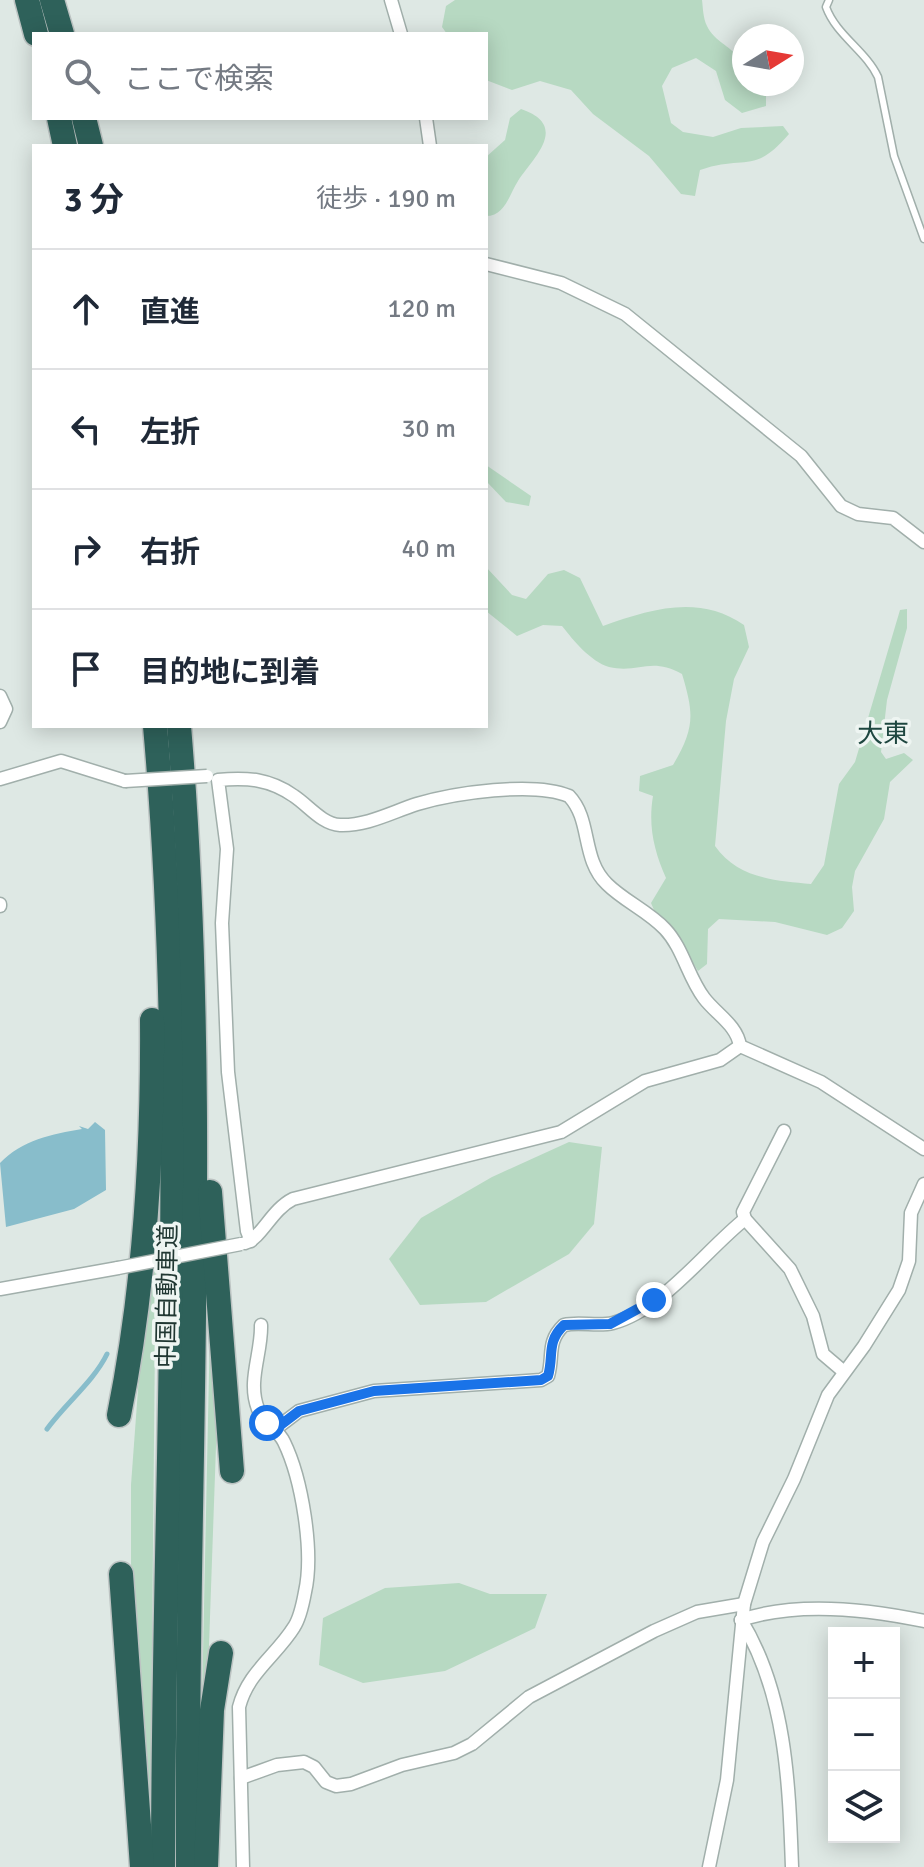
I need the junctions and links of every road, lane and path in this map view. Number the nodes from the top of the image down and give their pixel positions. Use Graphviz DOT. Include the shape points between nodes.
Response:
graph roads {
  1 [pos="27,0"];
  2 [pos="52,0"];
  3 [pos="391,0"];
  4 [pos="829,0"];
  5 [pos="35,32"];
  6 [pos="61,32"];
  7 [pos="400,32"];
  8 [pos="59,120"];
  9 [pos="84,120"];
  10 [pos="426,120"];
  11 [pos="65,144"];
  12 [pos="90,144"];
  13 [pos="430,144"];
  14 [pos="924,239"];
  15 [pos="488,265"];
  16 [pos="924,542"];
  17 [pos="0,696"];
  18 [pos="0,722"];
  19 [pos="155,728"];
  20 [pos="179,728"];
  21 [pos="213,778"];
  22 [pos="0,779"];
  23 [pos="165,905"];
  24 [pos="194,994"];
  25 [pos="740,1046"];
  26 [pos="784,1131"];
  27 [pos="924,1149"];
  28 [pos="924,1184"];
  29 [pos="745,1219"];
  30 [pos="246,1243"];
  31 [pos="0,1289"];
  32 [pos="261,1325"];
  33 [pos="843,1371"];
  34 [pos="119,1415"];
  35 [pos="274,1430"];
  36 [pos="232,1471"];
  37 [pos="121,1574"];
  38 [pos="744,1604"];
  39 [pos="741,1620"];
  40 [pos="924,1621"];
  41 [pos="221,1653"];
  42 [pos="241,1778"];
  43 [pos="142,1867"];
  44 [pos="163,1867"];
  45 [pos="188,1867"];
  46 [pos="206,1867"];
  47 [pos="243,1867"];
  48 [pos="709,1867"];
  49 [pos="792,1867"];
  1 -- 5 [label="highway"];
  2 -- 6 [label="highway"];
  3 -- 7 [label="street"];
  4 -- 14 [label="lane" via="831,19 878,77 894,156"];
  8 -- 11 [label="highway"];
  9 -- 12 [label="highway"];
  10 -- 13 [label="street"];
  15 -- 16 [label="street" via="561,283 625,314 801,456 841,506 893,518"];
  17 -- 18 [label="street" via="6,709"];
  19 -- 23 [label="highway, 中国自動車道"];
  20 -- 24 [label="highway, 中国自動車道"];
  21 -- 22 [label="street, bridge" via="125,781 61,761"];
  21 -- 25 [label="street" via="258,778 293,794 337,825 358,824 465,793 569,796 580,812 595,870 665,930 694,983"];
  21 -- 30 [label="street" via="227,849 222,923 228,1072"];
  23 -- 34 [label="highway" via="152,961 151,1121 132,1350"];
  23 -- 44 [label="highway, 中国自動車道" via="170,1159"];
  24 -- 36 [label="highway"];
  24 -- 45 [label="highway, 中国自動車道"];
  25 -- 27 [label="street" via="821,1082"];
  25 -- 30 [label="street" via="720,1060 645,1081 561,1132 293,1199 273,1212"];
  26 -- 29 [label="street" via="747,1201"];
  28 -- 33 [label="street" via="911,1213 907,1272 864,1346"];
  29 -- 33 [label="street" via="790,1269 813,1316 823,1354"];
  29 -- 35 [label="street" via="684,1276 625,1318 610,1324 564,1325 554,1335 548,1376 541,1380 374,1391 299,1411"];
  30 -- 31 [label="street, bridge"];
  32 -- 35 [label="street" via="254,1389 258,1410"];
  33 -- 38 [label="street" via="763,1542"];
  35 -- 42 [label="street" via="290,1456 308,1567 296,1626 244,1690 239,1707"];
  37 -- 43 [label="highway"];
  38 -- 39 [label="street"];
  38 -- 42 [label="street" via="697,1612 654,1631 529,1697 454,1753 336,1786 314,1767 293,1761"];
  39 -- 40 [label="street" via="758,1614 847,1608"];
  39 -- 48 [label="street" via="727,1780"];
  39 -- 49 [label="street" via="777,1712 786,1761"];
  41 -- 46 [label="highway" via="212,1710"];
  42 -- 47 [label="street"];
}
